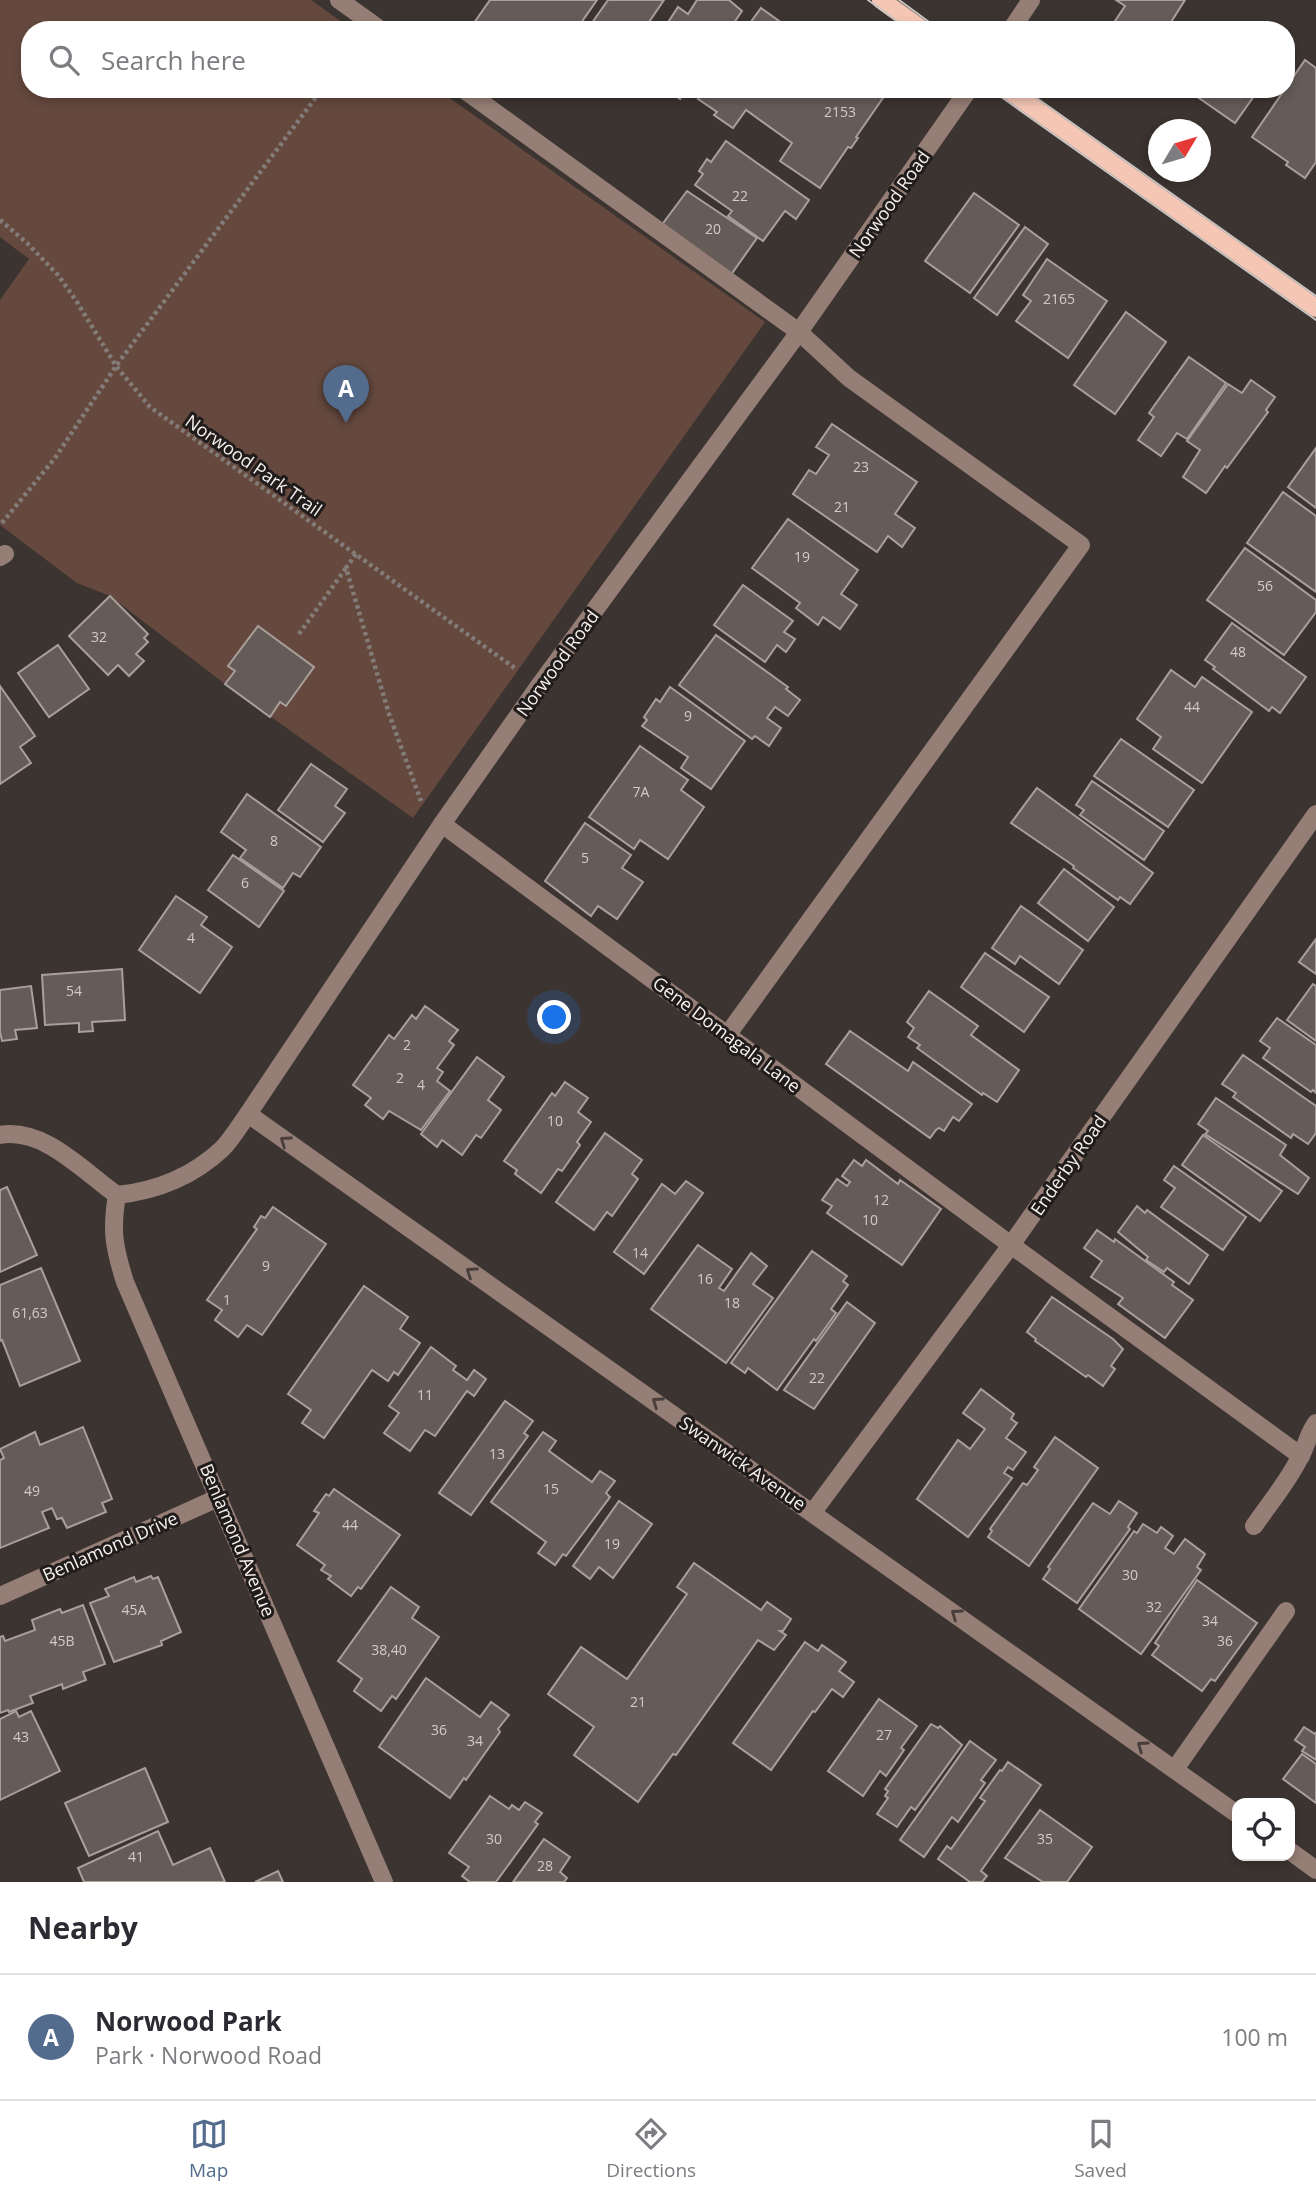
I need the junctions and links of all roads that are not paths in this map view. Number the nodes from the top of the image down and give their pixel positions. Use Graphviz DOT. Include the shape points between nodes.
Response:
graph roads {
  1 [pos="339,0"];
  2 [pos="881,0"];
  3 [pos="1031,0"];
  4 [pos="368,21"];
  5 [pos="910,21"];
  6 [pos="1017,21"];
  7 [pos="475,98"];
  8 [pos="963,98"];
  9 [pos="1020,98"];
  10 [pos="1316,308"];
  11 [pos="799,332"];
  12 [pos="1316,814"];
  13 [pos="442,824"];
  14 [pos="728,1034"];
  15 [pos="248,1114"];
  16 [pos="0,1135"];
  17 [pos="117,1195"];
  18 [pos="1011,1245"];
  19 [pos="1316,1423"];
  20 [pos="1301,1456"];
  21 [pos="220,1497"];
  22 [pos="813,1512"];
  23 [pos="1254,1526"];
  24 [pos="0,1596"];
  25 [pos="1286,1611"];
  26 [pos="1175,1769"];
  27 [pos="1232,1810"];
  28 [pos="1295,1855"];
  29 [pos="1316,1870"];
  30 [pos="384,1882"];
  1 -- 4 [label="street"];
  2 -- 5 [label="main road"];
  3 -- 6 [label="street"];
  7 -- 11 [label="street"];
  8 -- 11 [label="street, Norwood Road"];
  9 -- 10 [label="main road"];
  11 -- 13 [label="street, Norwood Road"];
  11 -- 14 [label="street" via="849,378 1081,545"];
  12 -- 18 [label="street, Enderby Road"];
  13 -- 14 [label="street, Gene Domagala Lane"];
  13 -- 15 [label="street, Norwood Road"];
  14 -- 18 [label="street, Gene Domagala Lane"];
  15 -- 17 [label="street, Norwood Road" via="222,1149 197,1167 150,1189"];
  22 -- 15 [label="street, Swanwick Avenue, one-way"];
  16 -- 17 [label="street" via="29,1136 55,1149"];
  17 -- 21 [label="street, Benlamond Avenue" via="114,1247 125,1282"];
  18 -- 20 [label="street, Gene Domagala Lane"];
  18 -- 22 [label="street, Enderby Road"];
  19 -- 20 [label="street"];
  20 -- 23 [label="street"];
  21 -- 24 [label="street, Benlamond Drive"];
  21 -- 30 [label="street, Benlamond Avenue"];
  26 -- 22 [label="street, Swanwick Avenue, one-way"];
  25 -- 26 [label="street"];
  26 -- 27 [label="street, Swanwick Avenue"];
  28 -- 29 [label="street"];
}
